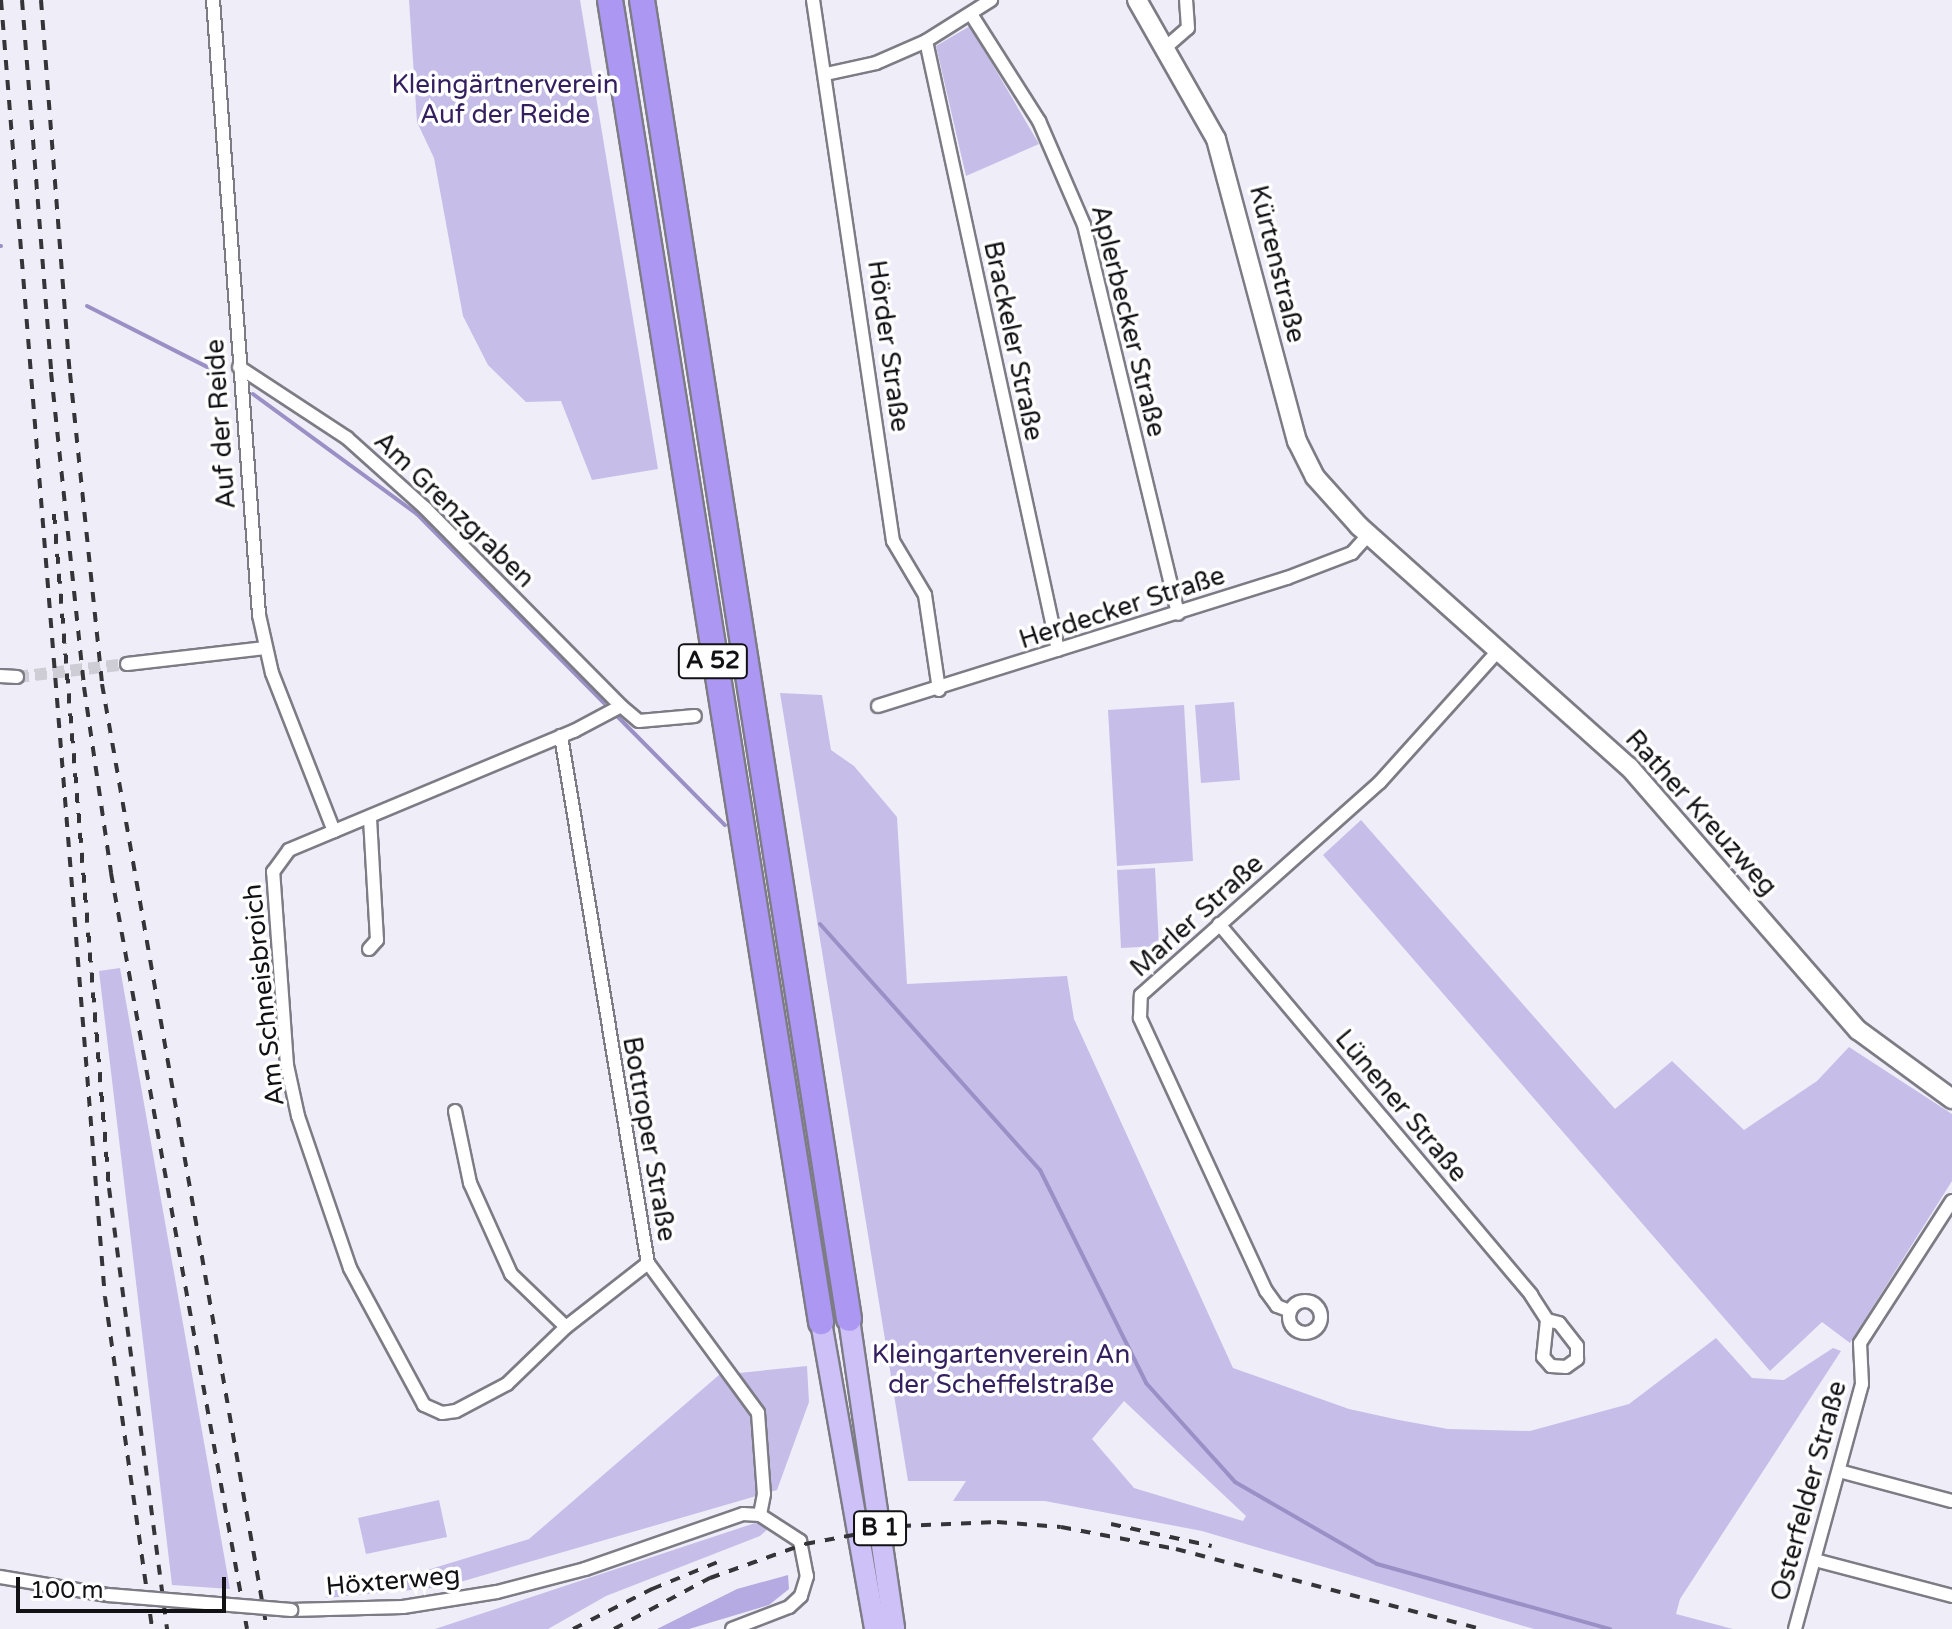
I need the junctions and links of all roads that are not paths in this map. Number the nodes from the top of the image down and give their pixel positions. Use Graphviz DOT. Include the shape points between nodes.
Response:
graph roads {
  1 [pos="213,0"];
  2 [pos="610,0"];
  3 [pos="642,0"];
  4 [pos="813,0"];
  5 [pos="991,0"];
  6 [pos="1137,0"];
  7 [pos="1186,0"];
  8 [pos="971,14"];
  9 [pos="926,41"];
  10 [pos="1165,48"];
  11 [pos="826,74"];
  12 [pos="239,367"];
  13 [pos="1369,534"];
  14 [pos="1178,614"];
  15 [pos="265,648"];
  16 [pos="1058,650"];
  17 [pos="1498,651"];
  18 [pos="127,664"];
  19 [pos="0,676"];
  20 [pos="17,677"];
  21 [pos="939,690"];
  22 [pos="621,706"];
  23 [pos="878,706"];
  24 [pos="695,716"];
  25 [pos="561,736"];
  26 [pos="370,819"];
  27 [pos="334,831"];
  28 [pos="1219,924"];
  29 [pos="369,949"];
  30 [pos="1952,1099"];
  31 [pos="455,1111"];
  32 [pos="1952,1201"];
  33 [pos="648,1263"];
  34 [pos="1290,1311"];
  35 [pos="849,1319"];
  36 [pos="1547,1320"];
  37 [pos="821,1322"];
  38 [pos="566,1327"];
  39 [pos="1839,1471"];
  40 [pos="1952,1501"];
  41 [pos="760,1515"];
  42 [pos="1815,1560"];
  43 [pos="0,1577"];
  44 [pos="1952,1596"];
  45 [pos="732,1629"];
  46 [pos="875,1629"];
  47 [pos="894,1629"];
  48 [pos="1795,1629"];
  1 -- 12 [label="street, Auf der Reide"];
  2 -- 37 [label="highway, A 52"];
  3 -- 35 [label="highway, A 52"];
  4 -- 11 [label="street, Hörder Straße"];
  5 -- 8 [label="street"];
  6 -- 10 [label="main road, Kürtenstraße"];
  7 -- 10 [label="street" via="1188,28"];
  8 -- 9 [label="street"];
  8 -- 14 [label="street, Aplerbecker Straße" via="1039,121 1084,225"];
  9 -- 11 [label="street" via="876,63"];
  9 -- 16 [label="street, Brackeler Straße"];
  10 -- 13 [label="main road, Kürtenstraße" via="1200,105 1228,174 1297,441 1315,477"];
  11 -- 21 [label="street, Hörder Straße" via="893,541 925,595"];
  12 -- 15 [label="street, Auf der Reide" via="253,568"];
  12 -- 22 [label="street, Am Grenzgraben" via="347,438 425,508"];
  13 -- 14 [label="street, Herdecker Straße" via="1352,553"];
  13 -- 17 [label="main road, Rather Kreuzweg"];
  14 -- 16 [label="street, Herdecker Straße"];
  15 -- 18 [label="street"];
  15 -- 27 [label="street, Auf der Reide"];
  16 -- 21 [label="street, Herdecker Straße"];
  17 -- 28 [label="street, Marler Straße" via="1380,782"];
  17 -- 30 [label="main road, Rather Kreuzweg" via="1629,767 1858,1030"];
  19 -- 20 [label="street"];
  21 -- 23 [label="street, Herdecker Straße"];
  22 -- 24 [label="street" via="646,722"];
  22 -- 25 [label="street, Am Schneisbroich"];
  25 -- 26 [label="street, Am Schneisbroich"];
  25 -- 33 [label="street, Bottroper Straße"];
  26 -- 27 [label="street, Am Schneisbroich"];
  26 -- 29 [label="street" via="377,940"];
  27 -- 38 [label="street, Am Schneisbroich" via="289,850 273,872 287,1065 298,1116 350,1268 424,1405 442,1413 507,1384"];
  28 -- 34 [label="street, Marler Straße" via="1145,988 1138,1006 1266,1291 1277,1306"];
  28 -- 36 [label="street, Lünener Straße"];
  31 -- 38 [label="street" via="470,1183 511,1274"];
  32 -- 39 [label="street, Osterfelder Straße" via="1860,1343 1862,1384"];
  33 -- 38 [label="street"];
  33 -- 41 [label="street, Bottroper Straße" via="758,1413 764,1494"];
  35 -- 47 [label="main road, B 1"];
  37 -- 46 [label="main road, B 1"];
  39 -- 40 [label="street"];
  39 -- 42 [label="street, Osterfelder Straße"];
  41 -- 43 [label="street, Höxterweg, bridge" via="743,1514 585,1569 497,1592 403,1607 291,1610 108,1595"];
  41 -- 45 [label="street" via="793,1532 805,1551 807,1576 801,1596 789,1607"];
  42 -- 44 [label="street"];
  42 -- 48 [label="street, Osterfelder Straße"];
}
